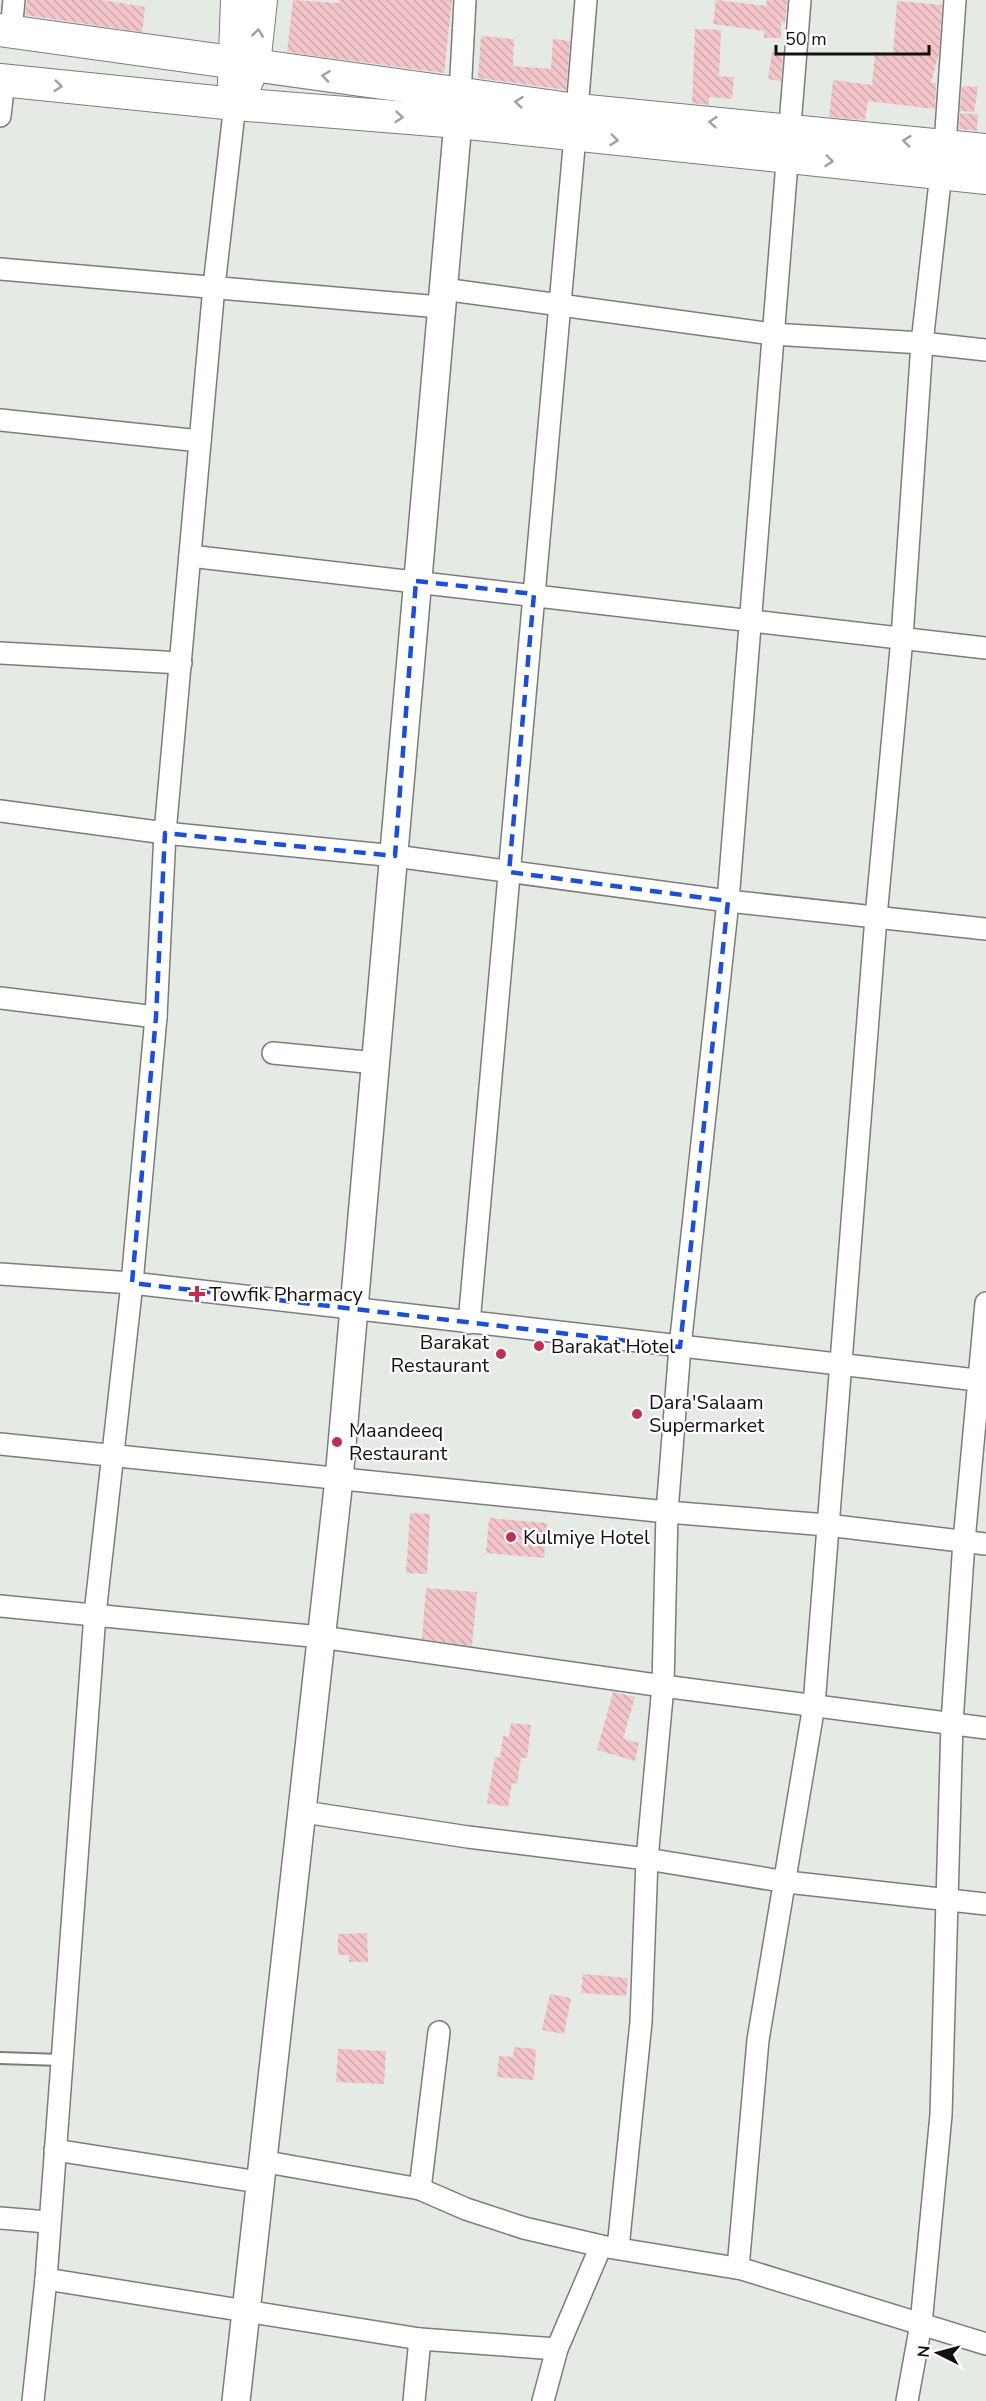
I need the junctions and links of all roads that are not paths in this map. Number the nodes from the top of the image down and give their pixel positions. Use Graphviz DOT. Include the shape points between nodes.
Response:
graph roads {
  1 [pos="14,0"];
  2 [pos="237,0"];
  3 [pos="261,0"];
  4 [pos="465,0"];
  5 [pos="586,0"];
  6 [pos="800,0"];
  7 [pos="955,0"];
  8 [pos="5,30"];
  9 [pos="244,64"];
  10 [pos="2,81"];
  11 [pos="235,104"];
  12 [pos="459,108"];
  13 [pos="0,116"];
  14 [pos="576,123"];
  15 [pos="790,143"];
  16 [pos="986,150"];
  17 [pos="943,159"];
  18 [pos="986,178"];
  19 [pos="0,269"];
  20 [pos="214,286"];
  21 [pos="442,298"];
  22 [pos="560,306"];
  23 [pos="772,334"];
  24 [pos="922,343"];
  25 [pos="986,350"];
  26 [pos="0,420"];
  27 [pos="200,441"];
  28 [pos="190,556"];
  29 [pos="416,581"];
  30 [pos="534,594"];
  31 [pos="749,620"];
  32 [pos="902,638"];
  33 [pos="986,648"];
  34 [pos="0,653"];
  35 [pos="180,663"];
  36 [pos="0,811"];
  37 [pos="165,833"];
  38 [pos="395,856"];
  39 [pos="510,872"];
  40 [pos="728,902"];
  41 [pos="876,917"];
  42 [pos="986,929"];
  43 [pos="0,998"];
  44 [pos="156,1017"];
  45 [pos="273,1053"];
  46 [pos="376,1063"];
  47 [pos="0,1274"];
  48 [pos="132,1282"];
  49 [pos="986,1304"];
  50 [pos="354,1308"];
  51 [pos="469,1323"];
  52 [pos="680,1347"];
  53 [pos="841,1365"];
  54 [pos="983,1381"];
  55 [pos="0,1444"];
  56 [pos="113,1456"];
  57 [pos="339,1479"];
  58 [pos="667,1512"];
  59 [pos="827,1525"];
  60 [pos="964,1541"];
  61 [pos="986,1544"];
  62 [pos="0,1606"];
  63 [pos="95,1614"];
  64 [pos="321,1638"];
  65 [pos="663,1686"];
  66 [pos="814,1706"];
  67 [pos="952,1723"];
  68 [pos="986,1728"];
  69 [pos="304,1812"];
  70 [pos="647,1859"];
  71 [pos="786,1882"];
  72 [pos="948,1898"];
  73 [pos="986,1904"];
  74 [pos="439,2032"];
  75 [pos="0,2058"];
  76 [pos="61,2060"];
  77 [pos="54,2150"];
  78 [pos="260,2172"];
  79 [pos="420,2189"];
  80 [pos="0,2218"];
  81 [pos="48,2222"];
  82 [pos="609,2247"];
  83 [pos="738,2268"];
  84 [pos="46,2278"];
  85 [pos="246,2312"];
  86 [pos="921,2324"];
  87 [pos="420,2339"];
  88 [pos="986,2344"];
  89 [pos="557,2349"];
  90 [pos="33,2401"];
  91 [pos="236,2401"];
  92 [pos="414,2401"];
  93 [pos="543,2401"];
  94 [pos="907,2401"];
  1 -- 8 [label="street"];
  2 -- 9 [label="main road"];
  9 -- 3 [label="main road, one-way"];
  4 -- 12 [label="street"];
  5 -- 14 [label="street"];
  6 -- 15 [label="street"];
  7 -- 17 [label="street"];
  8 -- 9 [label="main road"];
  9 -- 11 [label="main road"];
  12 -- 9 [label="main road, one-way"];
  10 -- 11 [label="main road, one-way"];
  10 -- 13 [label="street"];
  11 -- 12 [label="main road, one-way"];
  11 -- 20 [label="street"];
  12 -- 14 [label="main road"];
  12 -- 21 [label="street"];
  14 -- 15 [label="main road"];
  14 -- 22 [label="street"];
  15 -- 17 [label="main road"];
  15 -- 23 [label="street"];
  16 -- 17 [label="main road"];
  17 -- 18 [label="main road"];
  17 -- 24 [label="street"];
  19 -- 20 [label="street"];
  20 -- 21 [label="street"];
  20 -- 27 [label="street"];
  21 -- 22 [label="street"];
  21 -- 29 [label="street"];
  22 -- 23 [label="street"];
  22 -- 30 [label="street"];
  23 -- 24 [label="street"];
  23 -- 31 [label="street"];
  24 -- 25 [label="street"];
  24 -- 32 [label="street"];
  26 -- 27 [label="street"];
  27 -- 28 [label="street"];
  28 -- 29 [label="street"];
  28 -- 35 [label="street"];
  29 -- 30 [label="street"];
  29 -- 38 [label="street"];
  30 -- 31 [label="street"];
  30 -- 39 [label="street"];
  31 -- 32 [label="street"];
  31 -- 40 [label="street"];
  32 -- 33 [label="street"];
  32 -- 41 [label="street"];
  34 -- 35 [label="street"];
  35 -- 37 [label="street"];
  36 -- 37 [label="street"];
  37 -- 38 [label="street"];
  37 -- 44 [label="street"];
  38 -- 39 [label="street"];
  38 -- 46 [label="street"];
  39 -- 40 [label="street"];
  39 -- 51 [label="street"];
  40 -- 41 [label="street"];
  40 -- 52 [label="street"];
  41 -- 42 [label="street"];
  41 -- 53 [label="street"];
  43 -- 44 [label="street"];
  44 -- 48 [label="street"];
  45 -- 46 [label="street"];
  46 -- 50 [label="street"];
  47 -- 48 [label="street"];
  48 -- 50 [label="street"];
  48 -- 56 [label="street"];
  49 -- 54 [label="street"];
  50 -- 51 [label="street"];
  50 -- 57 [label="street"];
  51 -- 52 [label="street"];
  52 -- 53 [label="street"];
  52 -- 58 [label="street"];
  53 -- 54 [label="street"];
  53 -- 59 [label="street"];
  54 -- 60 [label="street"];
  55 -- 56 [label="street"];
  56 -- 57 [label="street"];
  56 -- 63 [label="street"];
  57 -- 58 [label="street"];
  57 -- 64 [label="street"];
  58 -- 59 [label="street"];
  58 -- 65 [label="street"];
  59 -- 60 [label="street"];
  59 -- 66 [label="street"];
  60 -- 61 [label="street"];
  60 -- 67 [label="street"];
  62 -- 63 [label="street"];
  63 -- 64 [label="street"];
  63 -- 76 [label="street"];
  64 -- 65 [label="street"];
  64 -- 69 [label="street"];
  65 -- 66 [label="street"];
  65 -- 70 [label="street"];
  66 -- 67 [label="street"];
  66 -- 71 [label="street"];
  67 -- 68 [label="street"];
  67 -- 72 [label="street"];
  69 -- 70 [label="street"];
  69 -- 78 [label="street"];
  70 -- 71 [label="street"];
  70 -- 82 [label="street" via="641,2022"];
  71 -- 72 [label="street"];
  71 -- 83 [label="street" via="758,2040"];
  72 -- 73 [label="street"];
  72 -- 86 [label="street" via="941,2115"];
  74 -- 79 [label="street"];
  75 -- 76 [label="lane"];
  76 -- 77 [label="street"];
  77 -- 78 [label="street"];
  77 -- 81 [label="street"];
  78 -- 79 [label="street"];
  78 -- 85 [label="street"];
  79 -- 82 [label="street" via="524,2228"];
  80 -- 81 [label="street"];
  81 -- 84 [label="street"];
  82 -- 83 [label="street"];
  82 -- 89 [label="street"];
  83 -- 86 [label="street"];
  84 -- 85 [label="street"];
  84 -- 90 [label="street"];
  85 -- 87 [label="street"];
  85 -- 91 [label="street"];
  86 -- 88 [label="street"];
  86 -- 94 [label="street"];
  87 -- 89 [label="street"];
  87 -- 92 [label="street"];
  89 -- 93 [label="street"];
}
